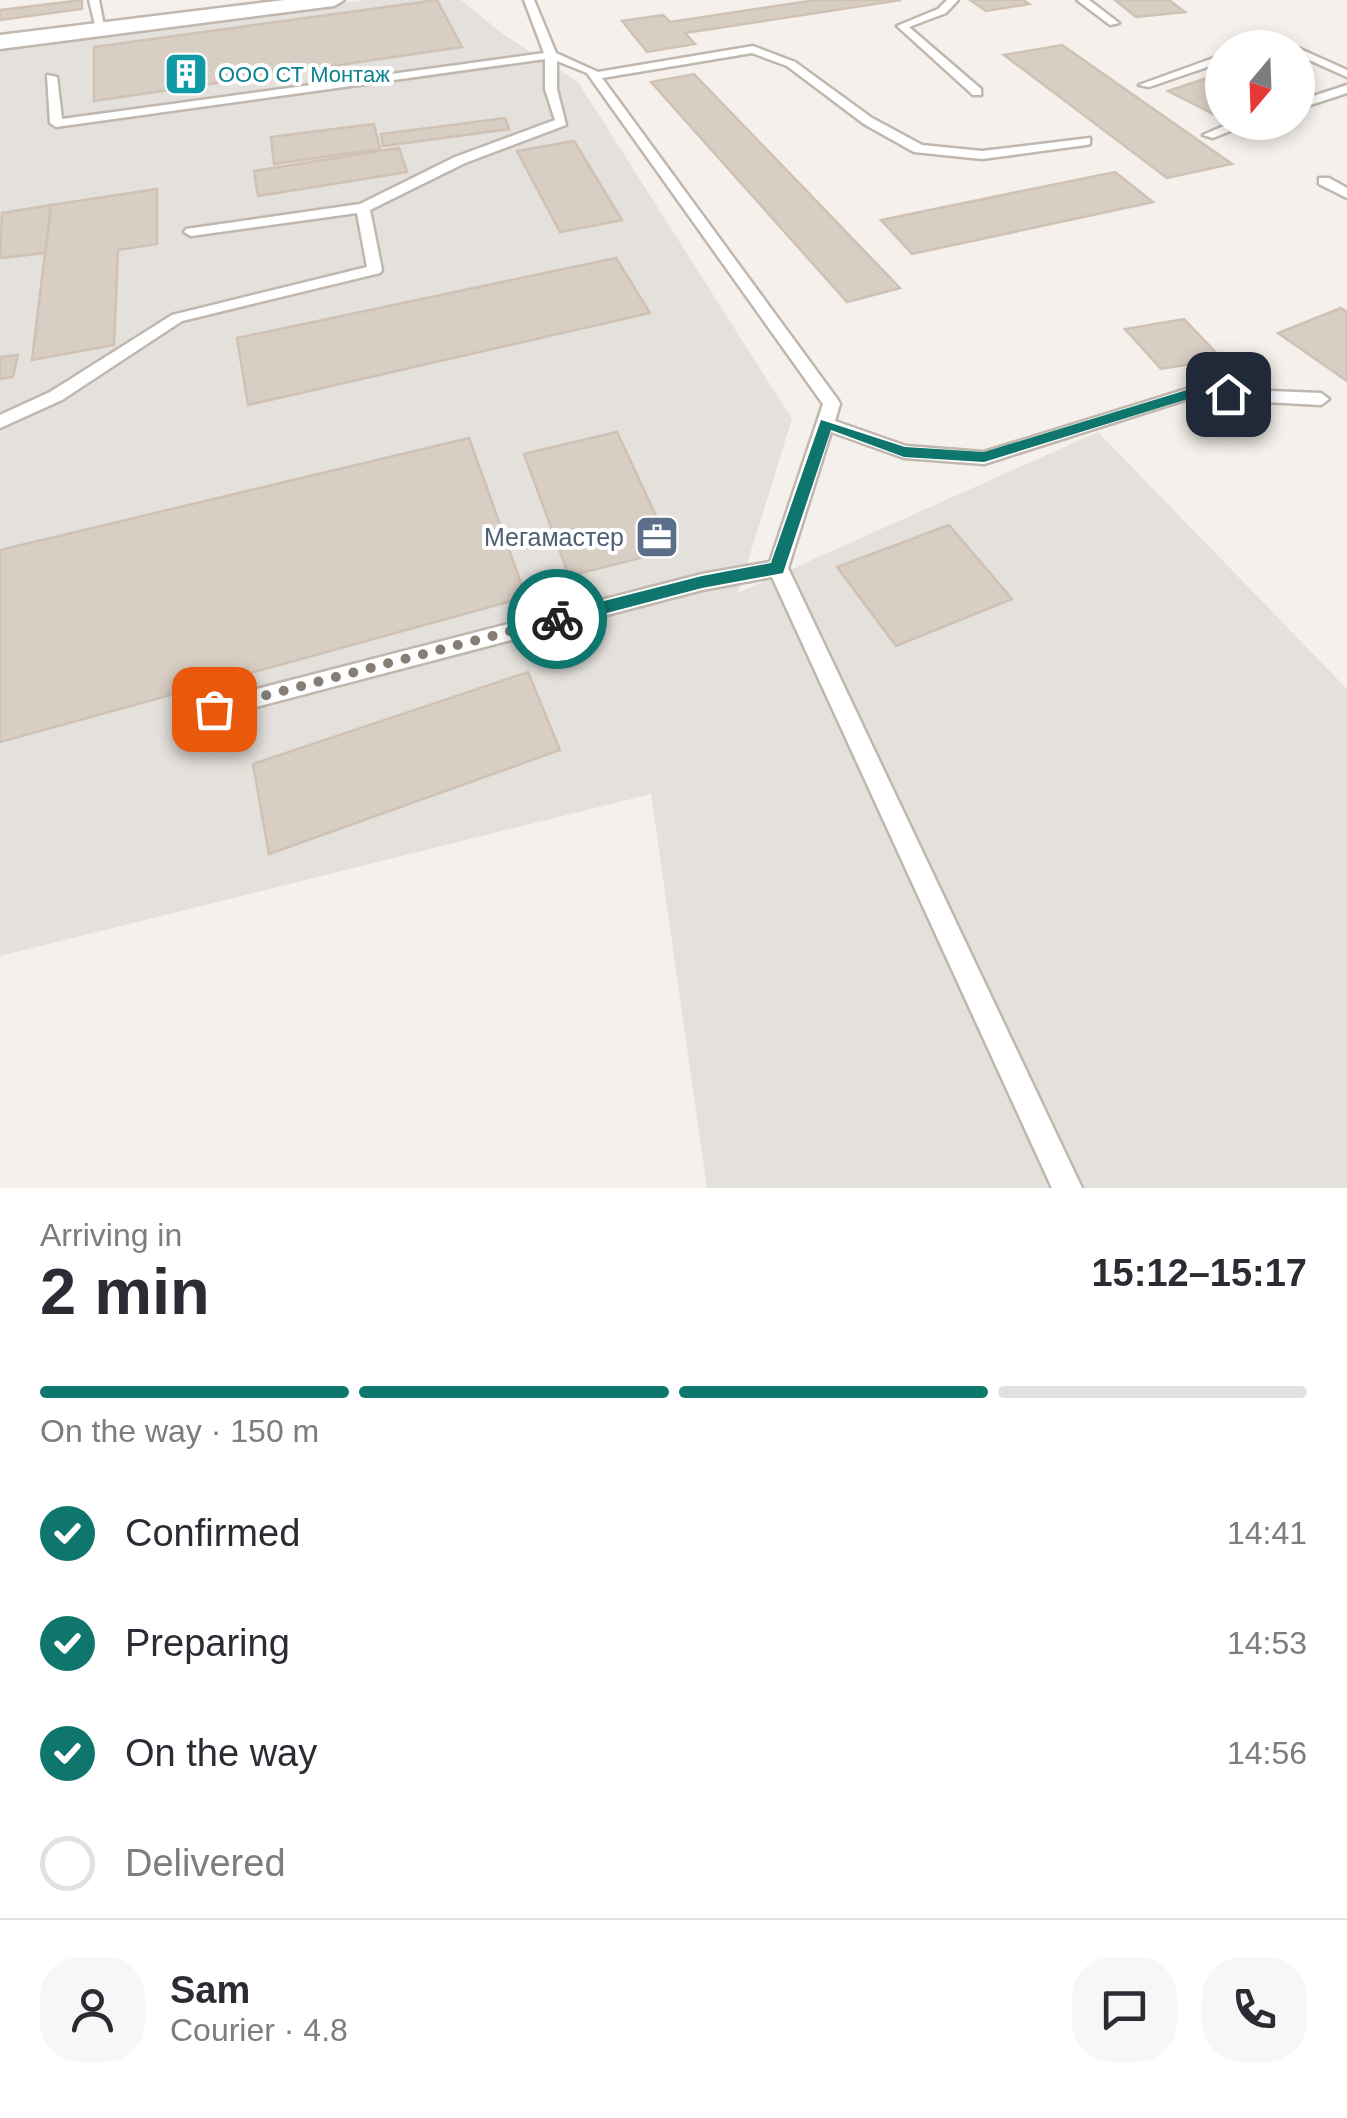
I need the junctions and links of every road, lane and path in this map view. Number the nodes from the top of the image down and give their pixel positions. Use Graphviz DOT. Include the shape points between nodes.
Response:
graph roads {
  1 [pos="94,0"];
  2 [pos="334,0"];
  3 [pos="528,0"];
  4 [pos="953,0"];
  5 [pos="1082,0"];
  6 [pos="1114,23"];
  7 [pos="101,30"];
  8 [pos="0,42"];
  9 [pos="551,55"];
  10 [pos="1315,58"];
  11 [pos="1205,64"];
  12 [pos="1347,74"];
  13 [pos="51,76"];
  14 [pos="595,76"];
  15 [pos="1145,86"];
  16 [pos="1347,89"];
  17 [pos="977,92"];
  18 [pos="1315,100"];
  19 [pos="1086,141"];
  20 [pos="1324,181"];
  21 [pos="1347,194"];
  22 [pos="363,208"];
  23 [pos="191,232"];
  24 [pos="1321,400"];
  25 [pos="0,422"];
  26 [pos="826,424"];
  27 [pos="778,568"];
  28 [pos="214,709"];
  29 [pos="1068,1188"];
  1 -- 7 [label="lane"];
  2 -- 7 [label="street"];
  3 -- 9 [label="lane"];
  4 -- 17 [label="lane" via="902,26"];
  5 -- 6 [label="lane"];
  7 -- 8 [label="street"];
  9 -- 13 [label="lane" via="56,123"];
  9 -- 14 [label="lane"];
  9 -- 22 [label="lane" via="551,88 562,122 460,160"];
  10 -- 12 [label="lane"];
  11 -- 15 [label="lane"];
  14 -- 19 [label="lane" via="753,49 791,64 868,122 920,148 982,155"];
  14 -- 26 [label="lane" via="832,404"];
  16 -- 18 [label="lane"];
  20 -- 21 [label="lane"];
  22 -- 23 [label="lane"];
  22 -- 25 [label="lane" via="376,270 177,318 56,396"];
  24 -- 26 [label="lane" via="1190,393 984,458 904,452"];
  26 -- 27 [label="lane"];
  27 -- 28 [label="lane"];
  27 -- 29 [label="lane"];
}
